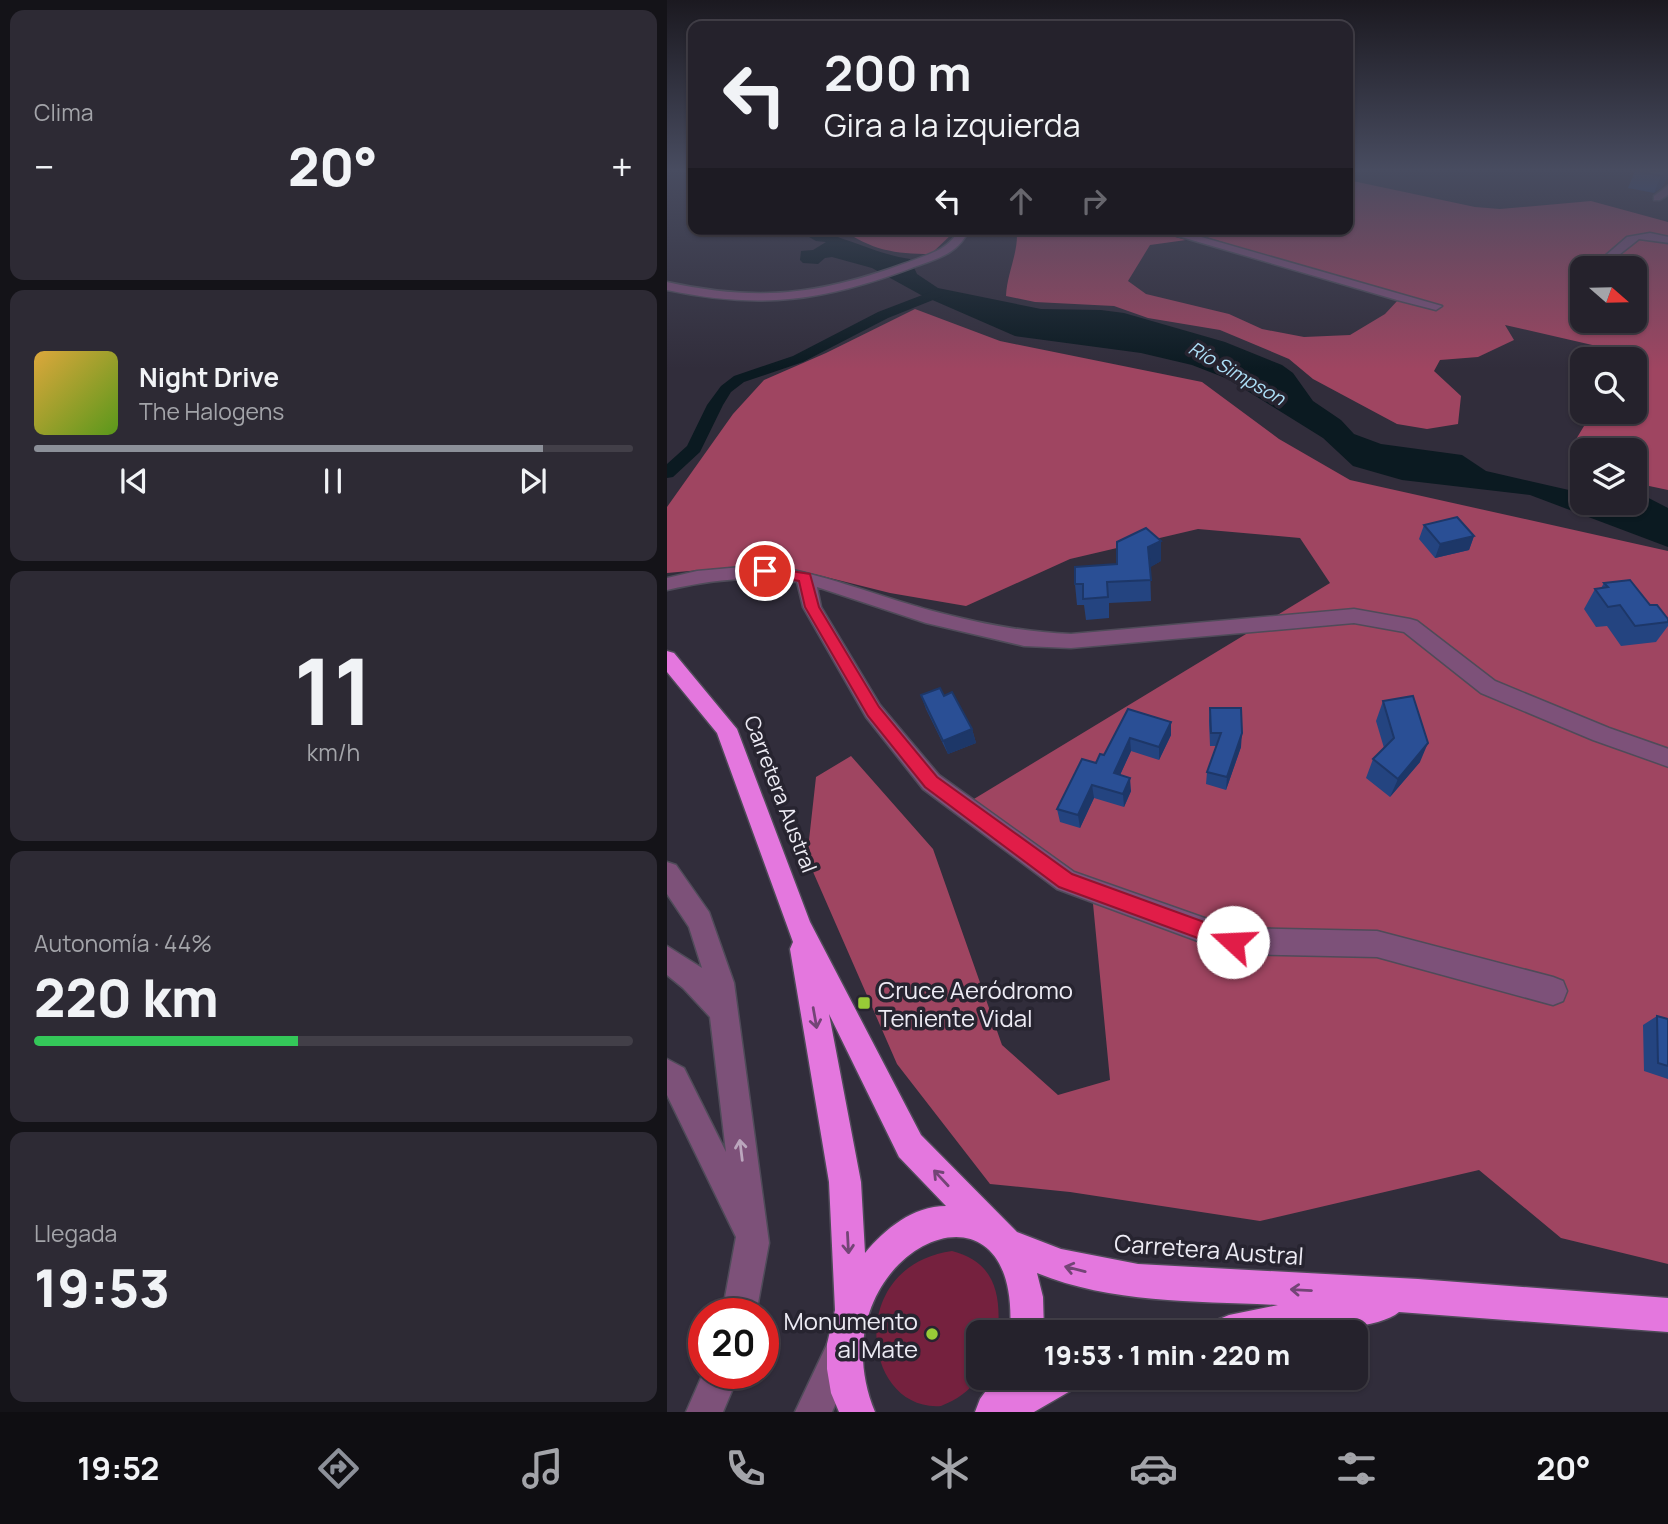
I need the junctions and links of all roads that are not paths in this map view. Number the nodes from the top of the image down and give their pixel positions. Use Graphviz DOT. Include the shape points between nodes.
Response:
graph roads {
  1 [pos="961,237"];
  2 [pos="1191,237"];
  3 [pos="1631,237"];
  4 [pos="1649,237"];
  5 [pos="1668,240"];
  6 [pos="1611,256"];
  7 [pos="667,286"];
  8 [pos="1436,306"];
  9 [pos="805,577"];
  10 [pos="667,584"];
  11 [pos="667,659"];
  12 [pos="1668,758"];
  13 [pos="667,873"];
  14 [pos="799,927"];
  15 [pos="667,959"];
  16 [pos="1553,991"];
  17 [pos="723,1010"];
  18 [pos="667,1074"];
  19 [pos="997,1236"];
  20 [pos="753,1243"];
  21 [pos="1418,1296"];
  22 [pos="742,1298"];
  23 [pos="1668,1315"];
  24 [pos="1028,1320"];
  25 [pos="1292,1320"];
  26 [pos="848,1327"];
  27 [pos="714,1389"];
  28 [pos="1009,1390"];
  29 [pos="1038,1390"];
  30 [pos="704,1412"];
  31 [pos="813,1412"];
  32 [pos="857,1412"];
  33 [pos="993,1412"];
  34 [pos="1000,1412"];
  1 -- 7 [label="street" via="953,247 850,287 760,300 720,298"];
  2 -- 8 [label="street"];
  3 -- 6 [label="street"];
  4 -- 5 [label="street"];
  9 -- 10 [label="street" via="765,571"];
  9 -- 12 [label="street" via="926,616 1023,639 1071,641 1354,616 1410,626 1488,687"];
  9 -- 16 [label="street" via="812,607 873,711 931,782 1065,881 1233,942 1377,944"];
  11 -- 14 [label="highway, Carretera Austral" via="726,729"];
  13 -- 17 [label="street" via="700,921 720,983"];
  19 -- 14 [label="highway, Carretera Austral, one-way" via="910,1146"];
  14 -- 26 [label="highway, Carretera Austral, one-way" via="845,1182"];
  15 -- 17 [label="street"];
  20 -- 17 [label="street, one-way"];
  18 -- 20 [label="street" via="674,1078"];
  21 -- 19 [label="highway, Carretera Austral, one-way" via="1138,1281 1061,1266"];
  19 -- 24 [label="highway" via="1019,1263"];
  19 -- 26 [label="highway" via="964,1219 938,1221 911,1231 887,1250 867,1277"];
  20 -- 22 [label="street"];
  21 -- 23 [label="highway, Carretera Austral"];
  21 -- 25 [label="highway, Carretera Austral"];
  26 -- 31 [label="street"];
  26 -- 32 [label="highway, Carretera Austral" via="845,1368"];
  27 -- 30 [label="street"];
  28 -- 33 [label="highway"];
  29 -- 34 [label="highway"];
}
